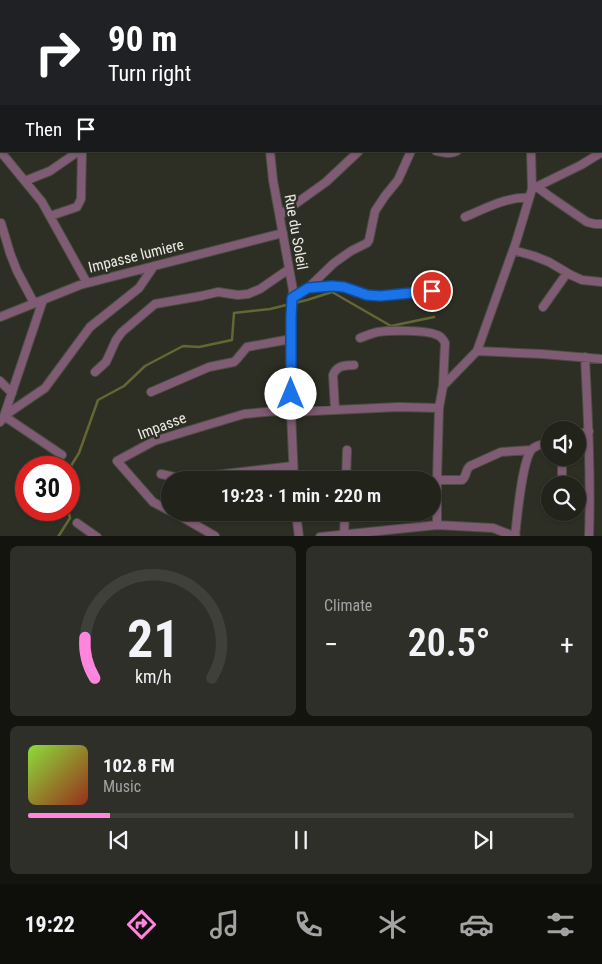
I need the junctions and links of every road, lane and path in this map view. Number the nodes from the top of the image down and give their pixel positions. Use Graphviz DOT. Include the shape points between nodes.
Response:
graph roads {
  1 [pos="1,152"];
  2 [pos="79,152"];
  3 [pos="81,152"];
  4 [pos="270,152"];
  5 [pos="358,152"];
  6 [pos="411,152"];
  7 [pos="440,152"];
  8 [pos="456,152"];
  9 [pos="531,152"];
  10 [pos="602,152"];
  11 [pos="25,181"];
  12 [pos="534,188"];
  13 [pos="529,198"];
  14 [pos="280,215"];
  15 [pos="50,216"];
  16 [pos="465,217"];
  17 [pos="1,223"];
  18 [pos="602,224"];
  19 [pos="283,233"];
  20 [pos="513,250"];
  21 [pos="154,266"];
  22 [pos="289,269"];
  23 [pos="567,273"];
  24 [pos="602,282"];
  25 [pos="87,283"];
  26 [pos="308,288"];
  27 [pos="432,291"];
  28 [pos="292,294"];
  29 [pos="43,300"];
  30 [pos="34,304"];
  31 [pos="543,307"];
  32 [pos="0,317"];
  33 [pos="360,338"];
  34 [pos="291,339"];
  35 [pos="477,351"];
  36 [pos="585,358"];
  37 [pos="602,359"];
  38 [pos="354,365"];
  39 [pos="95,372"];
  40 [pos="0,381"];
  41 [pos="443,386"];
  42 [pos="151,392"];
  43 [pos="12,393"];
  44 [pos="439,408"];
  45 [pos="335,410"];
  46 [pos="291,412"];
  47 [pos="2,418"];
  48 [pos="589,431"];
  49 [pos="586,432"];
  50 [pos="541,444"];
  51 [pos="346,450"];
  52 [pos="531,450"];
  53 [pos="62,455"];
  54 [pos="294,466"];
  55 [pos="250,471"];
  56 [pos="294,471"];
  57 [pos="346,471"];
  58 [pos="437,471"];
  59 [pos="441,480"];
  60 [pos="161,506"];
  61 [pos="188,521"];
  62 [pos="297,521"];
  63 [pos="345,521"];
  64 [pos="437,521"];
  65 [pos="77,523"];
  66 [pos="437,525"];
  67 [pos="394,533"];
  68 [pos="344,534"];
  69 [pos="97,536"];
  70 [pos="215,536"];
  71 [pos="299,536"];
  72 [pos="320,536"];
  73 [pos="516,536"];
  74 [pos="589,536"];
  1 -- 11 [label="street"];
  2 -- 11 [label="street" via="50,171"];
  3 -- 15 [label="street" via="79,206"];
  4 -- 14 [label="street, Rue du Soleil"];
  5 -- 14 [label="street" via="326,182"];
  6 -- 26 [label="street" via="398,180 375,211 369,240 340,259"];
  7 -- 8 [label="street"];
  9 -- 12 [label="street"];
  10 -- 12 [label="street"];
  11 -- 15 [label="street"];
  12 -- 13 [label="street"];
  12 -- 18 [label="street" via="587,222"];
  13 -- 16 [label="street" via="514,198"];
  13 -- 20 [label="street"];
  14 -- 19 [label="street, Rue du Soleil"];
  15 -- 25 [label="street"];
  17 -- 30 [label="street" via="17,271"];
  19 -- 21 [label="street, Impasse lumiere"];
  19 -- 22 [label="street, Rue du Soleil"];
  20 -- 23 [label="street" via="549,262"];
  20 -- 35 [label="street"];
  21 -- 25 [label="street, Impasse lumiere"];
  21 -- 47 [label="street" via="138,288 90,327 45,388"];
  22 -- 28 [label="street, Rue du Soleil"];
  22 -- 39 [label="street" via="248,294 218,292 155,304 122,332 106,362"];
  23 -- 24 [label="street" via="582,280"];
  23 -- 31 [label="street"];
  25 -- 29 [label="street, Impasse lumiere"];
  26 -- 27 [label="street" via="344,287 380,296"];
  26 -- 28 [label="street"];
  28 -- 34 [label="street, Rue du Soleil"];
  29 -- 30 [label="street, Impasse lumiere"];
  29 -- 43 [label="street"];
  30 -- 32 [label="street, Impasse lumiere"];
  33 -- 41 [label="street" via="392,331 438,335 445,343"];
  34 -- 42 [label="street" via="247,347 234,362 210,368"];
  34 -- 46 [label="street, Rue du Soleil"];
  35 -- 36 [label="street"];
  35 -- 41 [label="street"];
  36 -- 37 [label="street"];
  36 -- 48 [label="street"];
  38 -- 45 [label="street" via="339,366 335,370"];
  40 -- 43 [label="street"];
  41 -- 44 [label="street"];
  43 -- 47 [label="street"];
  44 -- 45 [label="street"];
  44 -- 58 [label="street"];
  45 -- 46 [label="street"];
  46 -- 54 [label="street, Rue du Soleil"];
  46 -- 60 [label="street, Impasse" via="244,414 154,441 117,461 153,502"];
  47 -- 53 [label="street"];
  48 -- 49 [label="street"];
  48 -- 74 [label="street"];
  50 -- 52 [label="street"];
  51 -- 57 [label="street"];
  52 -- 59 [label="street" via="501,452 468,467 462,480"];
  52 -- 73 [label="street" via="524,472"];
  54 -- 55 [label="street"];
  54 -- 56 [label="street, Rue du Soleil"];
  61 -- 70 [label="street, Impasse"];
  62 -- 71 [label="street"];
  63 -- 68 [label="street"];
  64 -- 66 [label="street"];
  65 -- 69 [label="street"];
  66 -- 67 [label="street"];
  66 -- 73 [label="street" via="493,528"];
  67 -- 68 [label="street"];
  68 -- 72 [label="street"];
}
